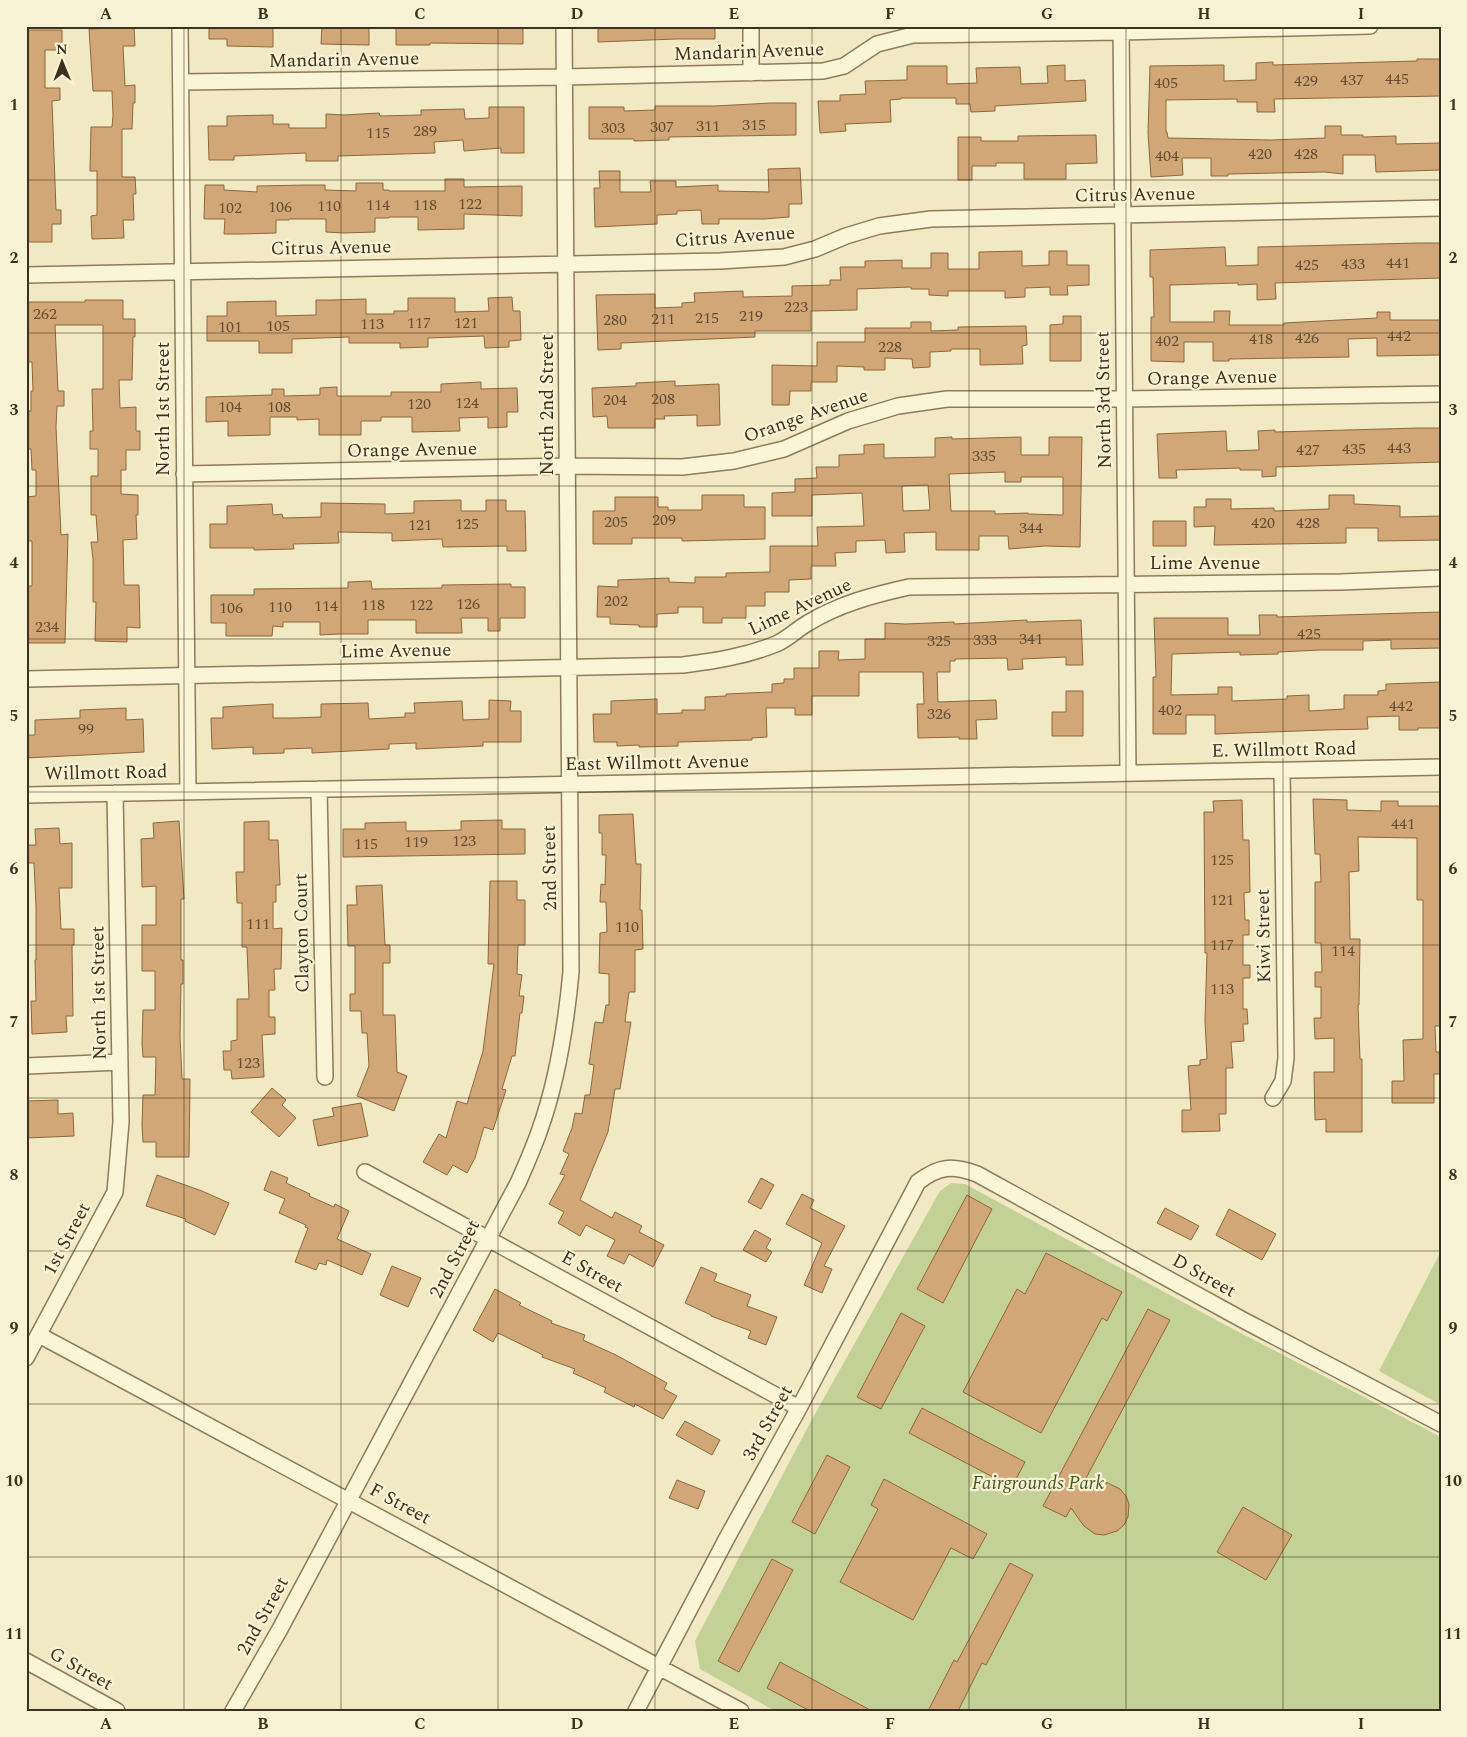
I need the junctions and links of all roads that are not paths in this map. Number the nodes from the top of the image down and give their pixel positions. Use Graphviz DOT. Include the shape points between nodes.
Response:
graph roads {
  1 [pos="180,26"];
  2 [pos="564,26"];
  3 [pos="750,26"];
  4 [pos="1370,26"];
  5 [pos="1307,27"];
  6 [pos="1121,29"];
  7 [pos="937,31"];
  8 [pos="751,73"];
  9 [pos="564,77"];
  10 [pos="180,82"];
  11 [pos="1441,208"];
  12 [pos="1122,215"];
  13 [pos="566,264"];
  14 [pos="182,271"];
  15 [pos="26,275"];
  16 [pos="1441,394"];
  17 [pos="1124,399"];
  18 [pos="567,466"];
  19 [pos="184,474"];
  20 [pos="1441,578"];
  21 [pos="1126,584"];
  22 [pos="568,668"];
  23 [pos="186,675"];
  24 [pos="26,679"];
  25 [pos="1441,767"];
  26 [pos="1282,771"];
  27 [pos="1128,773"];
  28 [pos="569,784"];
  29 [pos="320,789"];
  30 [pos="188,792"];
  31 [pos="115,793"];
  32 [pos="26,795"];
  33 [pos="120,1062"];
  34 [pos="26,1066"];
  35 [pos="325,1077"];
  36 [pos="1273,1098"];
  37 [pos="947,1168"];
  38 [pos="364,1172"];
  39 [pos="116,1192"];
  40 [pos="488,1239"];
  41 [pos="39,1334"];
  42 [pos="26,1358"];
  43 [pos="799,1408"];
  44 [pos="1441,1424"];
  45 [pos="349,1500"];
  46 [pos="26,1662"];
  47 [pos="660,1667"];
  48 [pos="117,1711"];
  49 [pos="233,1711"];
  50 [pos="636,1711"];
  51 [pos="741,1711"];
  1 -- 10 [label="street, North 1st Street"];
  2 -- 9 [label="street, North 2nd Street"];
  3 -- 8 [label="street"];
  4 -- 5 [label="street, Mandarin Avenue"];
  5 -- 6 [label="street, Mandarin Avenue"];
  6 -- 7 [label="street, Mandarin Avenue"];
  6 -- 12 [label="street, North 3rd Street"];
  7 -- 8 [label="street, Mandarin Avenue" via="877,44 844,66 823,71"];
  8 -- 9 [label="street, Mandarin Avenue"];
  9 -- 10 [label="street, Mandarin Avenue"];
  9 -- 13 [label="street, North 2nd Street"];
  10 -- 14 [label="street, North 1st Street"];
  11 -- 12 [label="street, Citrus Avenue"];
  12 -- 13 [label="street, Citrus Avenue" via="930,219 879,226 784,257"];
  12 -- 17 [label="street, North 3rd Street"];
  13 -- 14 [label="street, Citrus Avenue"];
  13 -- 18 [label="street, North 2nd Street"];
  14 -- 15 [label="street, Citrus Avenue"];
  14 -- 19 [label="street, North 1st Street"];
  16 -- 17 [label="street, Orange Avenue"];
  17 -- 18 [label="street, Orange Avenue" via="946,399 890,409 848,421 784,448 734,461 682,467"];
  17 -- 21 [label="street, North 3rd Street"];
  18 -- 19 [label="street, Orange Avenue"];
  18 -- 22 [label="street, North 2nd Street"];
  19 -- 23 [label="street, North 1st Street"];
  20 -- 21 [label="street, Lime Avenue"];
  21 -- 22 [label="street, Lime Avenue" via="909,588 874,595 840,607 808,623 778,644 730,659 683,665"];
  21 -- 27 [label="street, North 3rd Street"];
  22 -- 23 [label="street, Lime Avenue"];
  22 -- 28 [label="street, North 2nd Street"];
  23 -- 24 [label="street, Lime Avenue"];
  23 -- 30 [label="street, North 1st Street"];
  25 -- 26 [label="street, E. Willmott Road"];
  26 -- 27 [label="street, E. Willmott Road"];
  26 -- 36 [label="street, Kiwi Street" via="1286,1058 1283,1081"];
  27 -- 28 [label="street, East Willmott Avenue"];
  28 -- 29 [label="street, East Willmott Avenue"];
  28 -- 40 [label="street, 2nd Street" via="571,972 563,1039 540,1129 518,1183"];
  29 -- 30 [label="street, East Willmott Avenue"];
  29 -- 35 [label="street, Clayton Court"];
  30 -- 31 [label="street, Willmott Road"];
  31 -- 32 [label="street, Willmott Road"];
  31 -- 33 [label="street, North 1st Street"];
  33 -- 34 [label="street"];
  33 -- 39 [label="street, North 1st Street" via="121,1122"];
  37 -- 43 [label="street, 3rd Street" via="931,1172 918,1182"];
  37 -- 44 [label="street, D Street" via="977,1174"];
  38 -- 40 [label="street, E Street"];
  39 -- 41 [label="street, 1st Street"];
  40 -- 43 [label="street, E Street"];
  40 -- 45 [label="street, 2nd Street"];
  41 -- 42 [label="street, 1st Street"];
  41 -- 45 [label="street, F Street"];
  43 -- 47 [label="street, 3rd Street"];
  45 -- 47 [label="street, F Street"];
  45 -- 49 [label="street, 2nd Street"];
  46 -- 48 [label="street, G Street"];
  47 -- 50 [label="street, 3rd Street"];
  47 -- 51 [label="street, F Street"];
}
